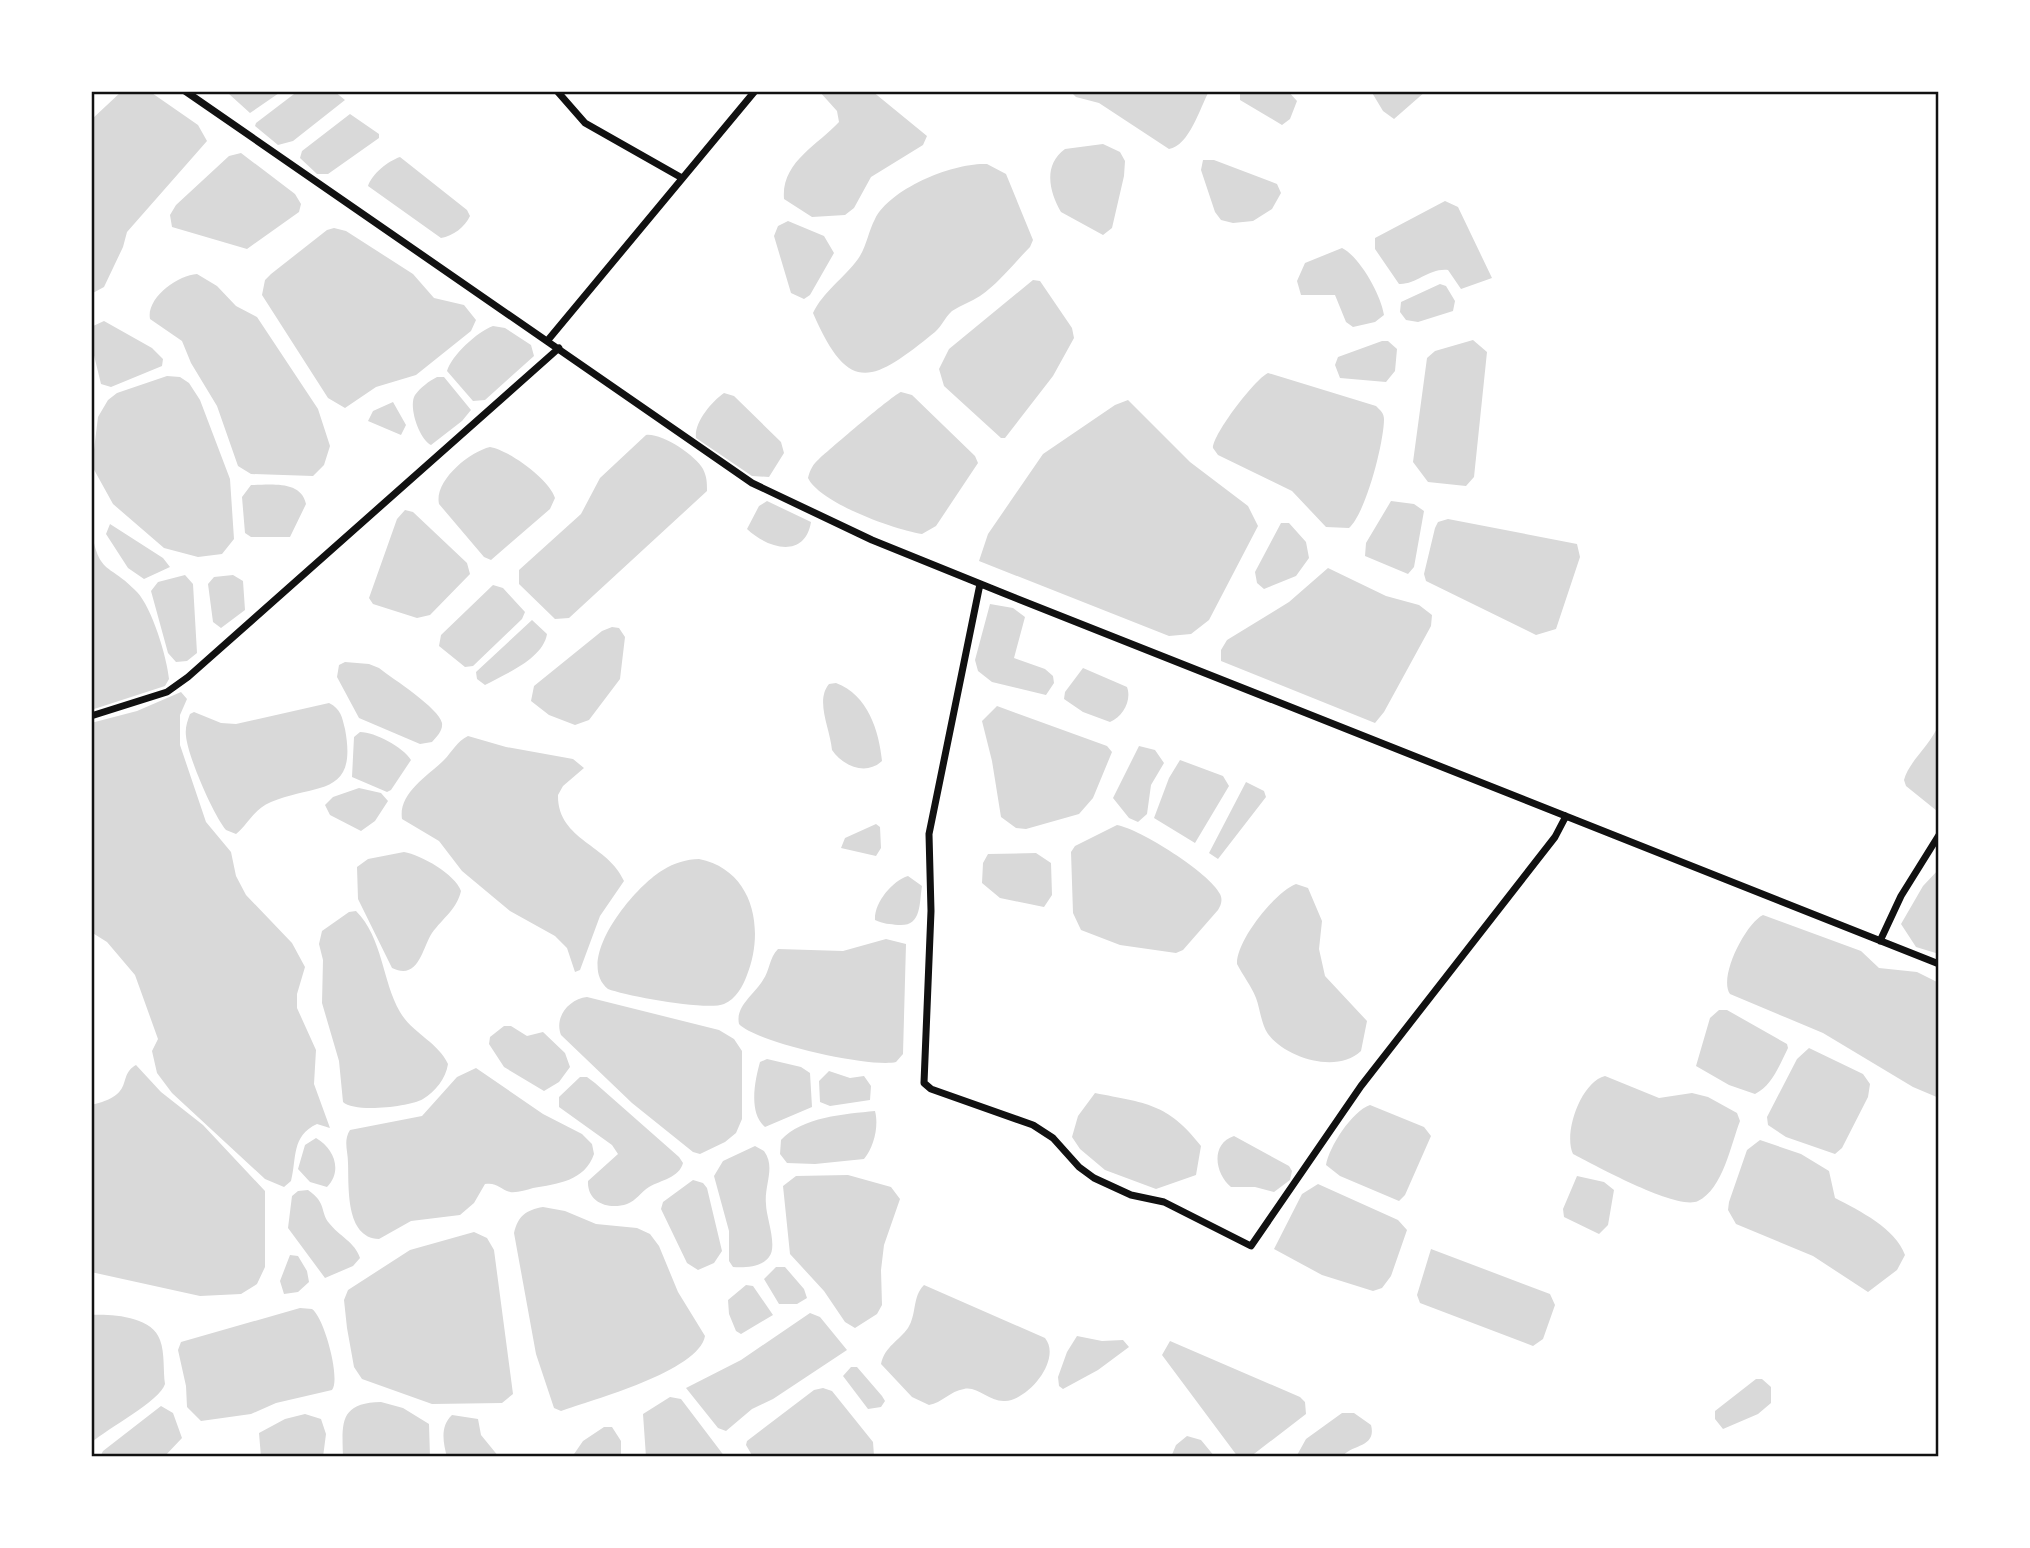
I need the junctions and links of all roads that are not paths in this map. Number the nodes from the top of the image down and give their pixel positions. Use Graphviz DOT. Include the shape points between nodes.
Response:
graph roads {
  1 [pos="185,91"];
  2 [pos="557,91"];
  3 [pos="755,91"];
  4 [pos="682,178"];
  5 [pos="548,340"];
  6 [pos="559,348"];
  7 [pos="980,584"];
  8 [pos="91,716"];
  9 [pos="1566,816"];
  10 [pos="1939,835"];
  11 [pos="1880,941"];
  12 [pos="1939,964"];
  1 -- 5 [label="street"];
  2 -- 4 [label="street" via="585,123"];
  3 -- 4 [label="street"];
  4 -- 5 [label="street"];
  5 -- 6 [label="street"];
  6 -- 7 [label="street" via="752,483 872,540"];
  6 -- 8 [label="street" via="188,677 167,692"];
  7 -- 9 [label="street"];
  7 -- 9 [label="street" via="929,834 931,911 924,1083 1033,1125 1094,1178 1131,1195 1164,1202 1251,1246 1361,1086 1555,837"];
  9 -- 11 [label="street"];
  10 -- 11 [label="street" via="1901,896"];
  11 -- 12 [label="street"];
}
